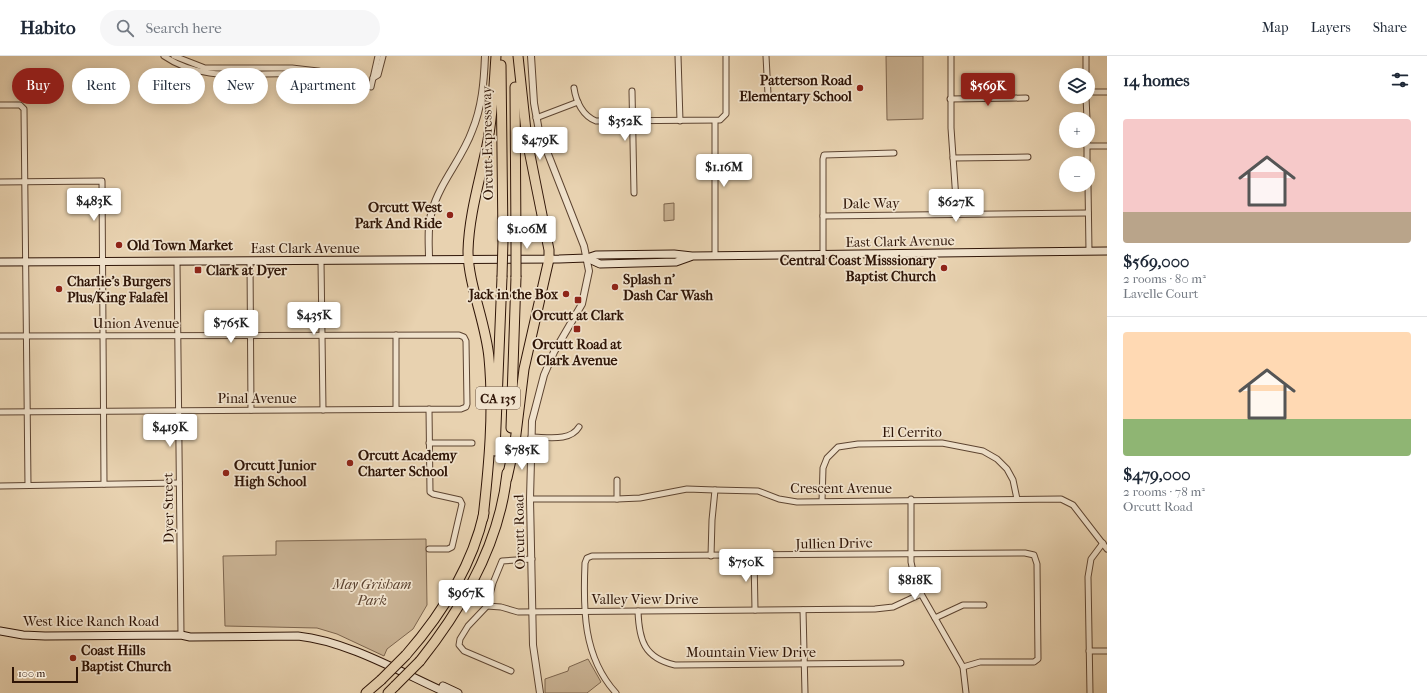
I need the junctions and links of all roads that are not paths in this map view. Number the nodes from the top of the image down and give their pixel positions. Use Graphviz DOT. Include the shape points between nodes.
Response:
graph roads {
  1 [pos="164,56"];
  2 [pos="174,56"];
  3 [pos="378,56"];
  4 [pos="384,56"];
  5 [pos="485,56"];
  6 [pos="496,56"];
  7 [pos="500,56"];
  8 [pos="516,56"];
  9 [pos="531,56"];
  10 [pos="678,56"];
  11 [pos="726,56"];
  12 [pos="766,56"];
  13 [pos="951,56"];
  14 [pos="1086,56"];
  15 [pos="1086,68"];
  16 [pos="213,70"];
  17 [pos="213,71"];
  18 [pos="268,71"];
  19 [pos="373,78"];
  20 [pos="574,88"];
  21 [pos="632,91"];
  22 [pos="1095,92"];
  23 [pos="1107,92"];
  24 [pos="768,94"];
  25 [pos="1026,98"];
  26 [pos="950,99"];
  27 [pos="578,102"];
  28 [pos="0,105"];
  29 [pos="536,118"];
  30 [pos="715,121"];
  31 [pos="633,122"];
  32 [pos="680,122"];
  33 [pos="1095,145"];
  34 [pos="1107,146"];
  35 [pos="894,153"];
  36 [pos="1028,157"];
  37 [pos="953,158"];
  38 [pos="0,182"];
  39 [pos="25,182"];
  40 [pos="1088,192"];
  41 [pos="634,194"];
  42 [pos="1088,213"];
  43 [pos="957,214"];
  44 [pos="823,216"];
  45 [pos="1088,251"];
  46 [pos="1107,251"];
  47 [pos="823,254"];
  48 [pos="715,256"];
  49 [pos="587,258"];
  50 [pos="549,259"];
  51 [pos="429,260"];
  52 [pos="468,260"];
  53 [pos="250,261"];
  54 [pos="321,261"];
  55 [pos="0,262"];
  56 [pos="26,262"];
  57 [pos="102,262"];
  58 [pos="177,262"];
  59 [pos="178,335"];
  60 [pos="250,335"];
  61 [pos="322,335"];
  62 [pos="396,335"];
  63 [pos="0,336"];
  64 [pos="26,336"];
  65 [pos="103,336"];
  66 [pos="466,407"];
  67 [pos="396,409"];
  68 [pos="429,409"];
  69 [pos="251,410"];
  70 [pos="323,410"];
  71 [pos="104,411"];
  72 [pos="178,411"];
  73 [pos="0,412"];
  74 [pos="27,412"];
  75 [pos="579,427"];
  76 [pos="531,437"];
  77 [pos="429,443"];
  78 [pos="472,443"];
  79 [pos="507,478"];
  80 [pos="617,480"];
  81 [pos="179,483"];
  82 [pos="104,484"];
  83 [pos="0,486"];
  84 [pos="28,486"];
  85 [pos="715,490"];
  86 [pos="617,499"];
  87 [pos="911,499"];
  88 [pos="1017,499"];
  89 [pos="530,500"];
  90 [pos="822,501"];
  91 [pos="483,518"];
  92 [pos="1103,543"];
  93 [pos="429,549"];
  94 [pos="1107,549"];
  95 [pos="911,554"];
  96 [pos="711,556"];
  97 [pos="754,556"];
  98 [pos="532,559"];
  99 [pos="921,594"];
  100 [pos="984,604"];
  101 [pos="487,606"];
  102 [pos="755,610"];
  103 [pos="803,610"];
  104 [pos="586,611"];
  105 [pos="638,611"];
  106 [pos="532,612"];
  107 [pos="936,618"];
  108 [pos="0,630"];
  109 [pos="181,635"];
  110 [pos="1089,651"];
  111 [pos="1107,651"];
  112 [pos="901,663"];
  113 [pos="804,664"];
  114 [pos="963,667"];
  115 [pos="511,671"];
  116 [pos="366,693"];
  117 [pos="388,693"];
  118 [pos="447,693"];
  119 [pos="458,693"];
  120 [pos="540,693"];
  121 [pos="616,693"];
  122 [pos="805,693"];
  123 [pos="966,693"];
  124 [pos="1090,693"];
  1 -- 17 [label="street" via="192,70"];
  2 -- 16 [label="street"];
  3 -- 19 [label="street"];
  4 -- 19 [label="street" via="378,75"];
  5 -- 51 [label="street" via="482,94 473,130 459,161 440,190 432,211"];
  6 -- 52 [label="highway" via="488,140 470,226"];
  7 -- 91 [label="highway, Orcutt Expressway / CA 135, bridge" via="502,277 495,456"];
  8 -- 50 [label="highway" via="527,140"];
  8 -- 79 [label="highway, Orcutt Expressway / CA 135, bridge" via="516,278 511,442"];
  9 -- 29 [label="street, Orcutt Road"];
  10 -- 32 [label="street"];
  11 -- 30 [label="street" via="726,114"];
  12 -- 24 [label="street"];
  13 -- 26 [label="street"];
  14 -- 15 [label="street"];
  18 -- 19 [label="street" via="306,69 332,73 371,87"];
  20 -- 27 [label="street"];
  21 -- 31 [label="street"];
  22 -- 23 [label="street"];
  25 -- 26 [label="street"];
  26 -- 37 [label="street"];
  27 -- 29 [label="street"];
  27 -- 31 [label="street" via="589,117 596,121"];
  28 -- 39 [label="street" via="23,106 24,109"];
  29 -- 49 [label="street, Orcutt Road"];
  30 -- 32 [label="street"];
  30 -- 48 [label="street"];
  31 -- 32 [label="street"];
  31 -- 41 [label="street"];
  33 -- 34 [label="street"];
  35 -- 44 [label="street" via="824,155"];
  36 -- 37 [label="street"];
  37 -- 43 [label="street"];
  38 -- 39 [label="street"];
  39 -- 56 [label="street"];
  39 -- 57 [label="street" via="102,181"];
  40 -- 42 [label="street"];
  42 -- 43 [label="street, Dale Way"];
  42 -- 45 [label="street"];
  43 -- 44 [label="street, Dale Way"];
  44 -- 47 [label="street"];
  45 -- 46 [label="main road, East Clark Avenue"];
  45 -- 47 [label="main road, East Clark Avenue"];
  47 -- 48 [label="main road, East Clark Avenue"];
  48 -- 49 [label="main road, East Clark Avenue" via="596,255"];
  49 -- 50 [label="main road, East Clark Avenue"];
  49 -- 76 [label="street, Orcutt Road" via="589,271 582,304 554,352 544,375 534,410"];
  50 -- 52 [label="main road, East Clark Avenue"];
  50 -- 79 [label="highway" via="524,369 515,442"];
  51 -- 52 [label="main road, East Clark Avenue"];
  51 -- 54 [label="main road, East Clark Avenue"];
  52 -- 91 [label="highway" via="489,358 490,452"];
  53 -- 54 [label="main road, East Clark Avenue"];
  53 -- 58 [label="main road, East Clark Avenue"];
  53 -- 60 [label="street"];
  54 -- 61 [label="street"];
  55 -- 56 [label="main road, East Clark Avenue"];
  56 -- 57 [label="main road, East Clark Avenue"];
  56 -- 64 [label="street"];
  57 -- 58 [label="main road, East Clark Avenue"];
  57 -- 65 [label="street"];
  58 -- 59 [label="street, Dyer Street"];
  59 -- 60 [label="street, Union Avenue"];
  59 -- 65 [label="street, Union Avenue"];
  59 -- 72 [label="street, Dyer Street"];
  60 -- 61 [label="street, Union Avenue"];
  60 -- 69 [label="street"];
  61 -- 62 [label="street, Union Avenue"];
  61 -- 70 [label="street"];
  62 -- 66 [label="street, Union Avenue" via="464,337 467,354"];
  62 -- 67 [label="street"];
  63 -- 64 [label="street, Union Avenue"];
  64 -- 65 [label="street, Union Avenue"];
  64 -- 74 [label="street"];
  65 -- 71 [label="street"];
  66 -- 68 [label="street, Pinal Avenue"];
  67 -- 68 [label="street, Pinal Avenue"];
  67 -- 70 [label="street, Pinal Avenue"];
  68 -- 77 [label="street"];
  69 -- 70 [label="street, Pinal Avenue"];
  69 -- 72 [label="street, Pinal Avenue"];
  71 -- 72 [label="street, Pinal Avenue"];
  71 -- 74 [label="street, Pinal Avenue"];
  71 -- 82 [label="street"];
  72 -- 81 [label="street, Dyer Street"];
  73 -- 74 [label="street, Pinal Avenue"];
  74 -- 84 [label="street"];
  75 -- 76 [label="street" via="576,433 569,437"];
  76 -- 89 [label="street, Orcutt Road"];
  77 -- 78 [label="street"];
  77 -- 93 [label="street" via="430,492 460,500 462,504 452,547"];
  79 -- 117 [label="highway, Orcutt Expressway / CA 135, bridge" via="494,528 476,577 452,618 420,661"];
  80 -- 86 [label="street"];
  81 -- 82 [label="street"];
  81 -- 109 [label="street, Dyer Street"];
  82 -- 84 [label="street"];
  83 -- 84 [label="street"];
  85 -- 86 [label="street, Crescent Avenue" via="687,490"];
  85 -- 90 [label="street, Crescent Avenue" via="758,491 797,502"];
  85 -- 96 [label="street"];
  86 -- 89 [label="street, Crescent Avenue"];
  87 -- 88 [label="street, Crescent Avenue"];
  87 -- 90 [label="street, Crescent Avenue"];
  87 -- 95 [label="street"];
  88 -- 90 [label="street, El Cerrito" via="1013,480 997,459 983,451 942,443 838,447 831,452 823,468"];
  88 -- 92 [label="street, Crescent Avenue" via="1069,501"];
  89 -- 98 [label="street, Orcutt Road"];
  91 -- 116 [label="highway, Orcutt Expressway / CA 135, bridge" via="464,568 445,604 406,655"];
  92 -- 94 [label="street, Crescent Avenue"];
  92 -- 110 [label="street" via="1093,555 1090,564"];
  95 -- 97 [label="street, Jullien Drive"];
  95 -- 99 [label="street" via="912,573"];
  95 -- 114 [label="street, Jullien Drive" via="1034,555 1037,564 1039,657 1034,662 980,662"];
  96 -- 97 [label="street, Jullien Drive"];
  96 -- 104 [label="street, Jullien Drive" via="587,558 584,568"];
  97 -- 102 [label="street"];
  98 -- 101 [label="street" via="502,561"];
  98 -- 106 [label="street, Orcutt Road"];
  99 -- 103 [label="street, Valley View Drive" via="884,609"];
  99 -- 107 [label="street"];
  100 -- 107 [label="street" via="963,605"];
  101 -- 106 [label="street, Valley View Drive"];
  101 -- 115 [label="street" via="468,626 459,645 464,651"];
  102 -- 103 [label="street, Valley View Drive"];
  102 -- 105 [label="street, Valley View Drive"];
  103 -- 113 [label="street"];
  104 -- 105 [label="street, Valley View Drive"];
  104 -- 106 [label="street, Valley View Drive"];
  104 -- 121 [label="street" via="587,637 595,665"];
  105 -- 113 [label="street, Mountain View Drive" via="639,629 644,644 664,662 688,665"];
  106 -- 120 [label="street, Orcutt Road" via="533,654"];
  107 -- 114 [label="street"];
  108 -- 109 [label="main road, West Rice Ranch Road" via="45,636"];
  109 -- 118 [label="main road, West Rice Ranch Road" via="298,636 326,640"];
  109 -- 119 [label="main road, West Rice Ranch Road" via="316,634 344,643"];
  110 -- 111 [label="street"];
  110 -- 124 [label="street"];
  112 -- 113 [label="street, Mountain View Drive"];
  113 -- 122 [label="street"];
  114 -- 123 [label="street"];
}
